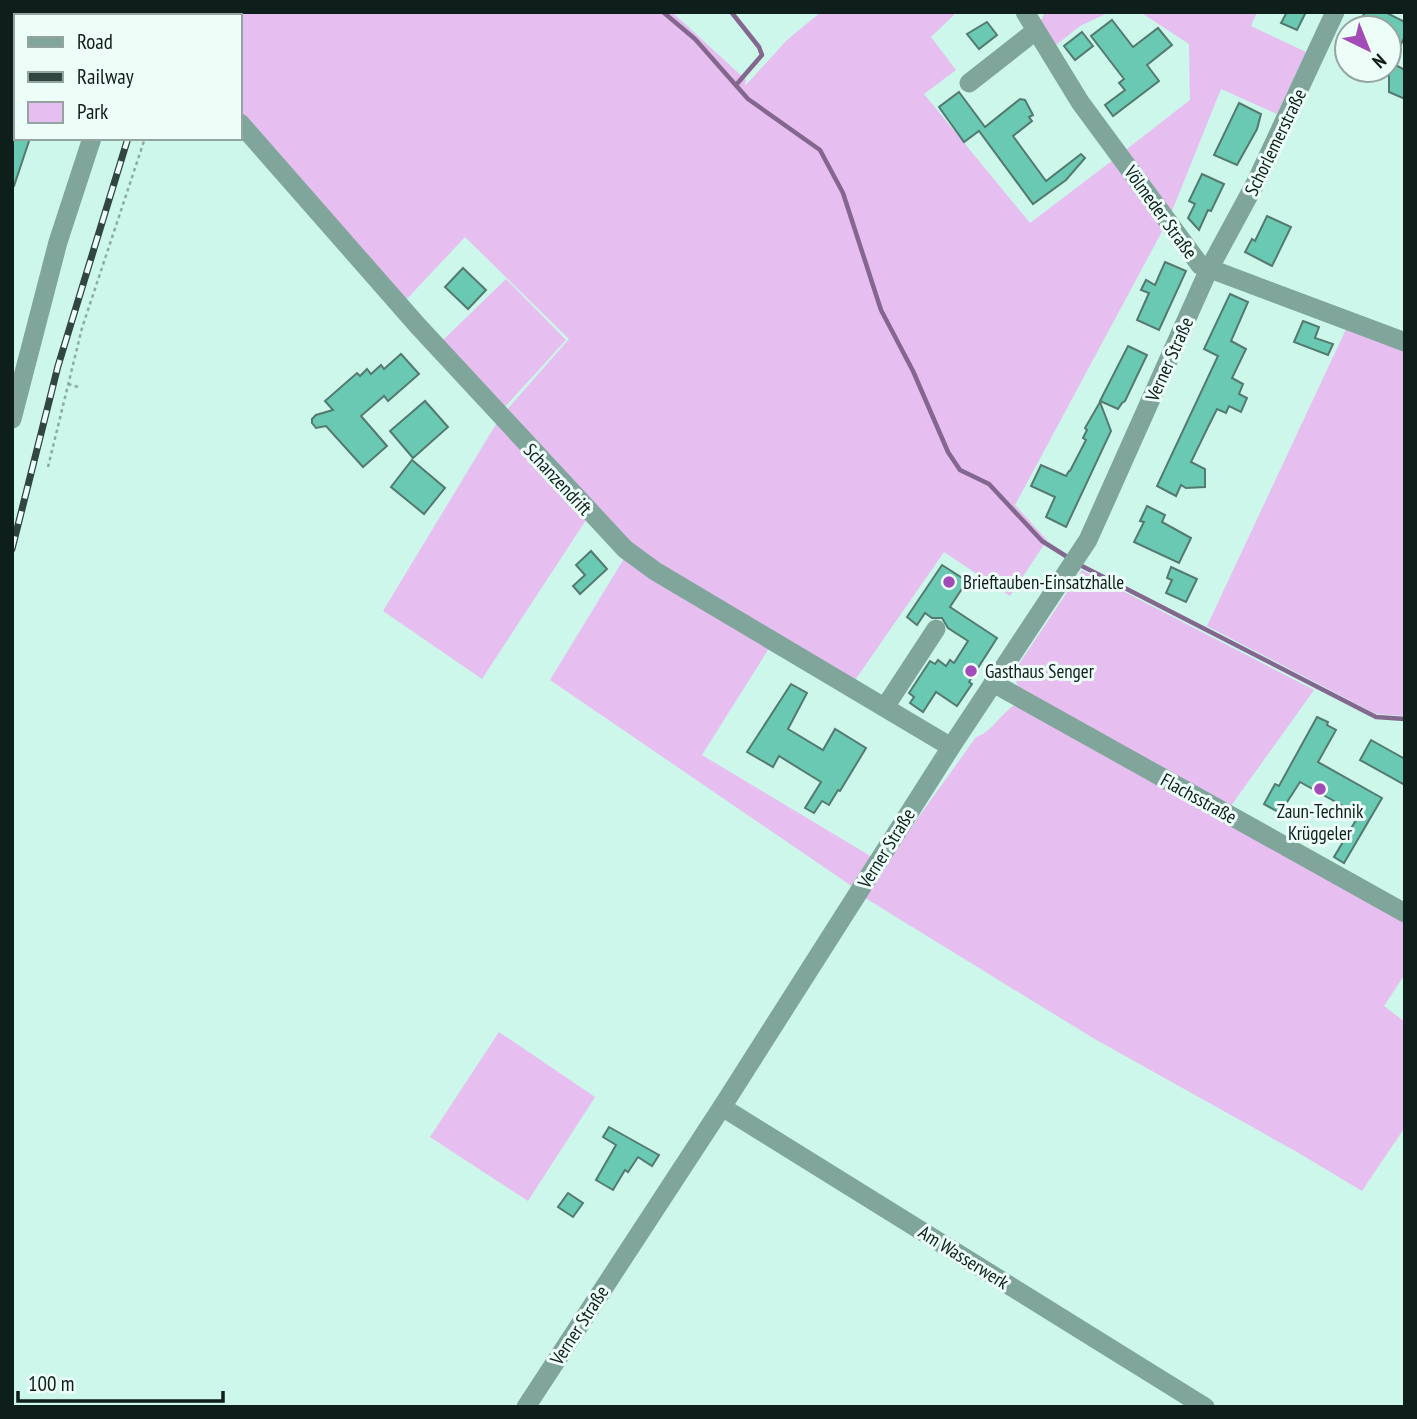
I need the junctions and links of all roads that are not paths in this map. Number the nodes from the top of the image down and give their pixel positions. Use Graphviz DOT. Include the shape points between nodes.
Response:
graph roads {
  1 [pos="1025,12"];
  2 [pos="1335,12"];
  3 [pos="1034,32"];
  4 [pos="969,83"];
  5 [pos="242,124"];
  6 [pos="91,140"];
  7 [pos="1209,269"];
  8 [pos="1405,342"];
  9 [pos="12,419"];
  10 [pos="936,629"];
  11 [pos="993,682"];
  12 [pos="885,707"];
  13 [pos="951,747"];
  14 [pos="1405,913"];
  15 [pos="722,1107"];
  16 [pos="526,1407"];
  17 [pos="1205,1407"];
  1 -- 3 [label="street, Völmeder Straße"];
  2 -- 7 [label="street, Schorlemerstraße" via="1255,184"];
  3 -- 4 [label="street"];
  3 -- 7 [label="street, Völmeder Straße" via="1199,265"];
  5 -- 12 [label="street, Schanzendrift" via="418,326 614,539 655,571"];
  6 -- 9 [label="street" via="58,242"];
  7 -- 8 [label="street, Völmeder Straße"];
  7 -- 11 [label="street, Verner Straße" via="1088,540"];
  10 -- 12 [label="street"];
  11 -- 13 [label="street, Verner Straße"];
  11 -- 14 [label="street, Flachsstraße"];
  12 -- 13 [label="street, Schanzendrift"];
  13 -- 15 [label="street, Verner Straße"];
  15 -- 16 [label="street, Verner Straße"];
  15 -- 17 [label="street, Am Wasserwerk"];
}
